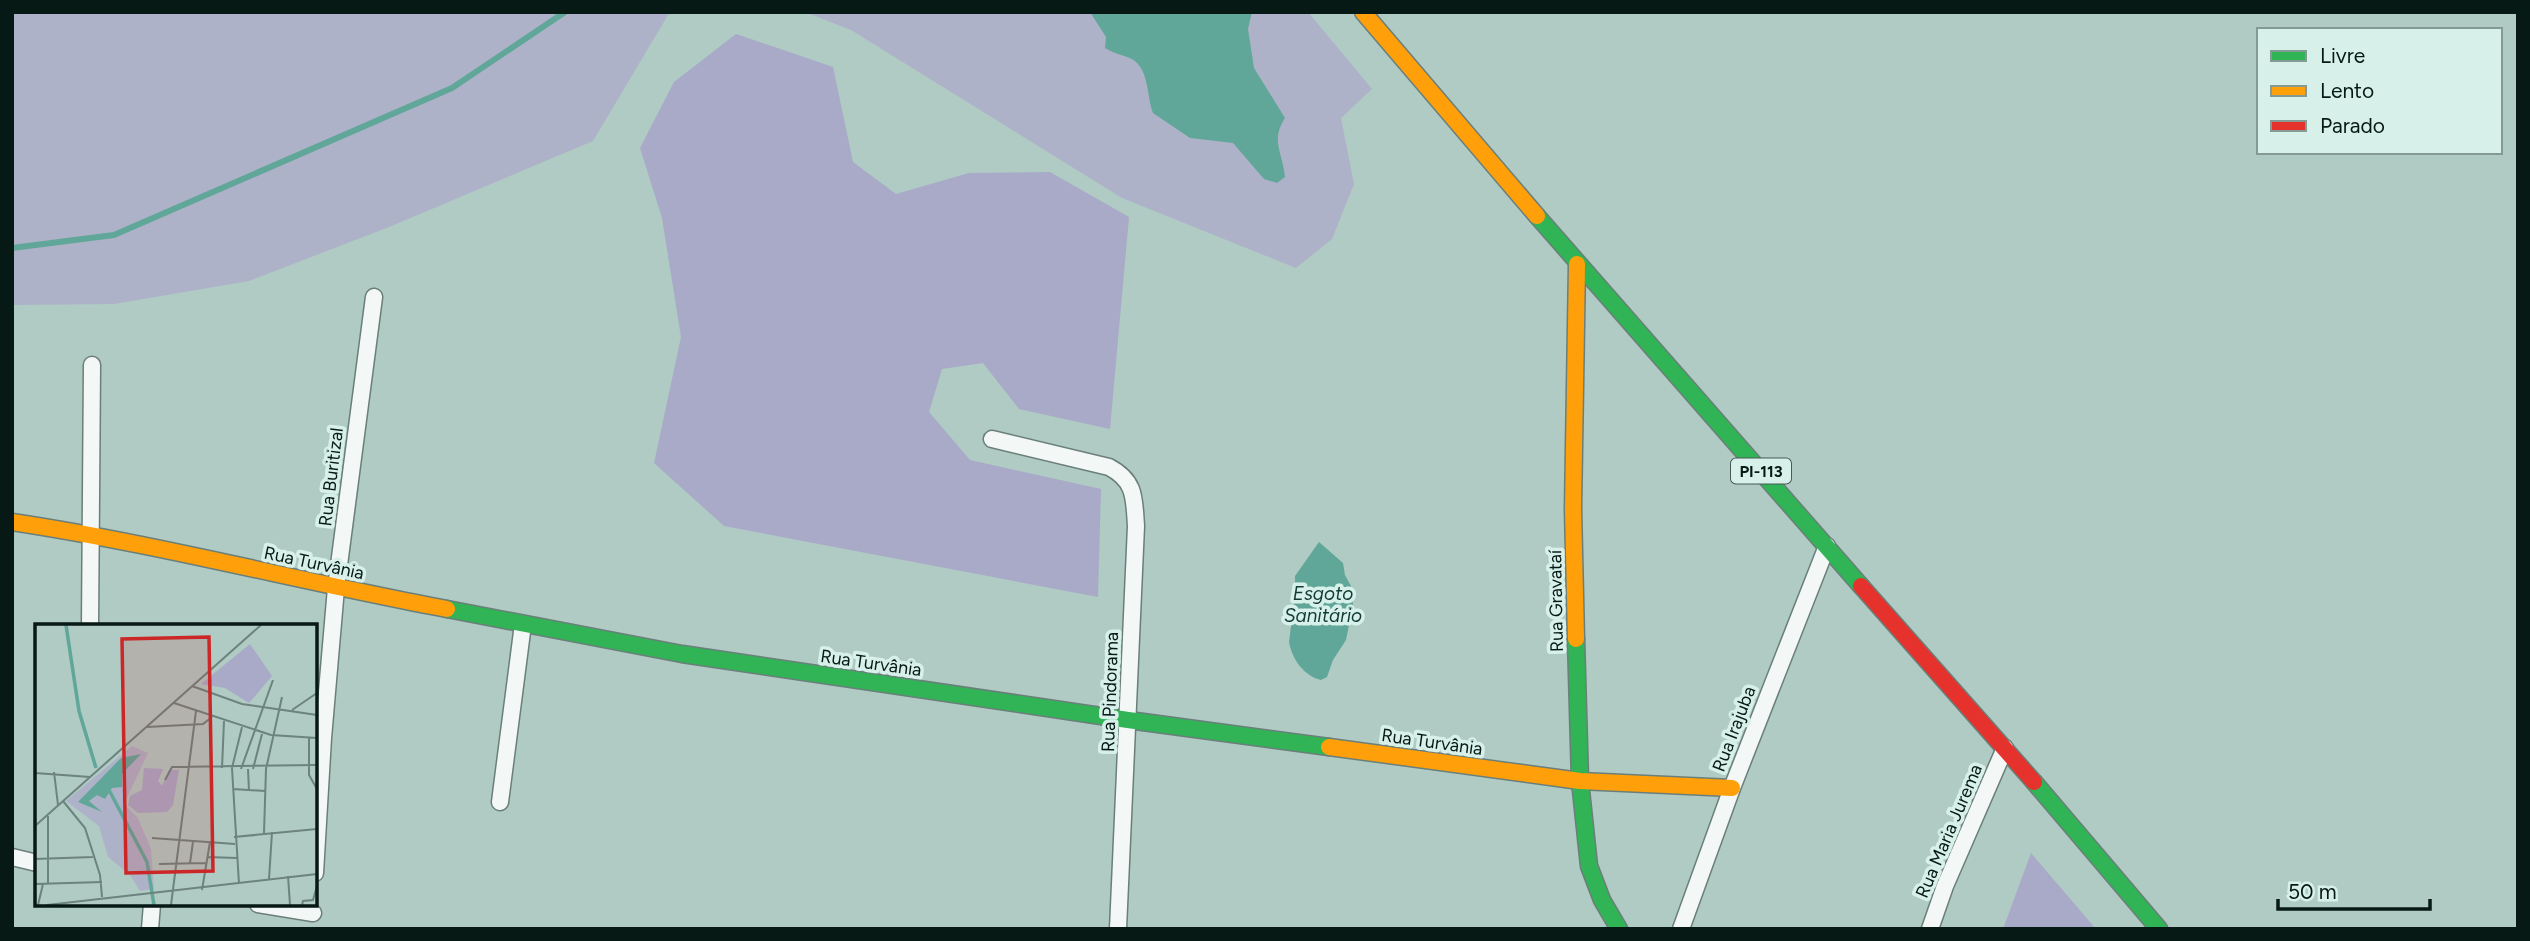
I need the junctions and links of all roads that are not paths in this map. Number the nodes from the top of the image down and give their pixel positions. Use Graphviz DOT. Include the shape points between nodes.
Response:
graph roads {
  1 [pos="1363,12"];
  2 [pos="1577,264"];
  3 [pos="374,297"];
  4 [pos="92,365"];
  5 [pos="992,439"];
  6 [pos="12,522"];
  7 [pos="90,534"];
  8 [pos="1827,546"];
  9 [pos="336,588"];
  10 [pos="90,624"];
  11 [pos="523,624"];
  12 [pos="1128,720"];
  13 [pos="319,737"];
  14 [pos="2005,748"];
  15 [pos="1580,781"];
  16 [pos="1732,788"];
  17 [pos="500,802"];
  18 [pos="317,805"];
  19 [pos="12,857"];
  20 [pos="35,863"];
  21 [pos="152,906"];
  22 [pos="268,906"];
  23 [pos="312,915"];
  24 [pos="150,929"];
  25 [pos="1118,929"];
  26 [pos="1619,929"];
  27 [pos="1681,929"];
  28 [pos="1930,929"];
  29 [pos="2159,929"];
  1 -- 2 [label="street, PI-113"];
  2 -- 8 [label="street, PI-113"];
  2 -- 15 [label="street, Rua Gravataí" via="1573,509"];
  3 -- 9 [label="street, Rua Buritizal"];
  4 -- 7 [label="street"];
  5 -- 12 [label="street, Rua Pindorama" via="1109,467 1128,481 1136,526"];
  6 -- 7 [label="street, Rua Turvânia"];
  7 -- 9 [label="street, Rua Turvânia"];
  7 -- 10 [label="street"];
  8 -- 14 [label="street, PI-113"];
  8 -- 16 [label="street, Rua Irajuba"];
  9 -- 11 [label="street, Rua Turvânia"];
  9 -- 13 [label="street, Rua Buritizal"];
  11 -- 12 [label="street, Rua Turvânia" via="682,654"];
  11 -- 17 [label="street"];
  12 -- 15 [label="street, Rua Turvânia"];
  12 -- 25 [label="street, Rua Pindorama"];
  13 -- 18 [label="street, Rua Buritizal"];
  14 -- 28 [label="street, Rua Maria Jurema"];
  14 -- 29 [label="street, PI-113"];
  15 -- 16 [label="street, Rua Turvânia"];
  15 -- 26 [label="street, Rua Gravataí" via="1589,866"];
  16 -- 27 [label="street, Rua Irajuba"];
  19 -- 20 [label="street"];
  21 -- 24 [label="street"];
  22 -- 23 [label="street"];
}
